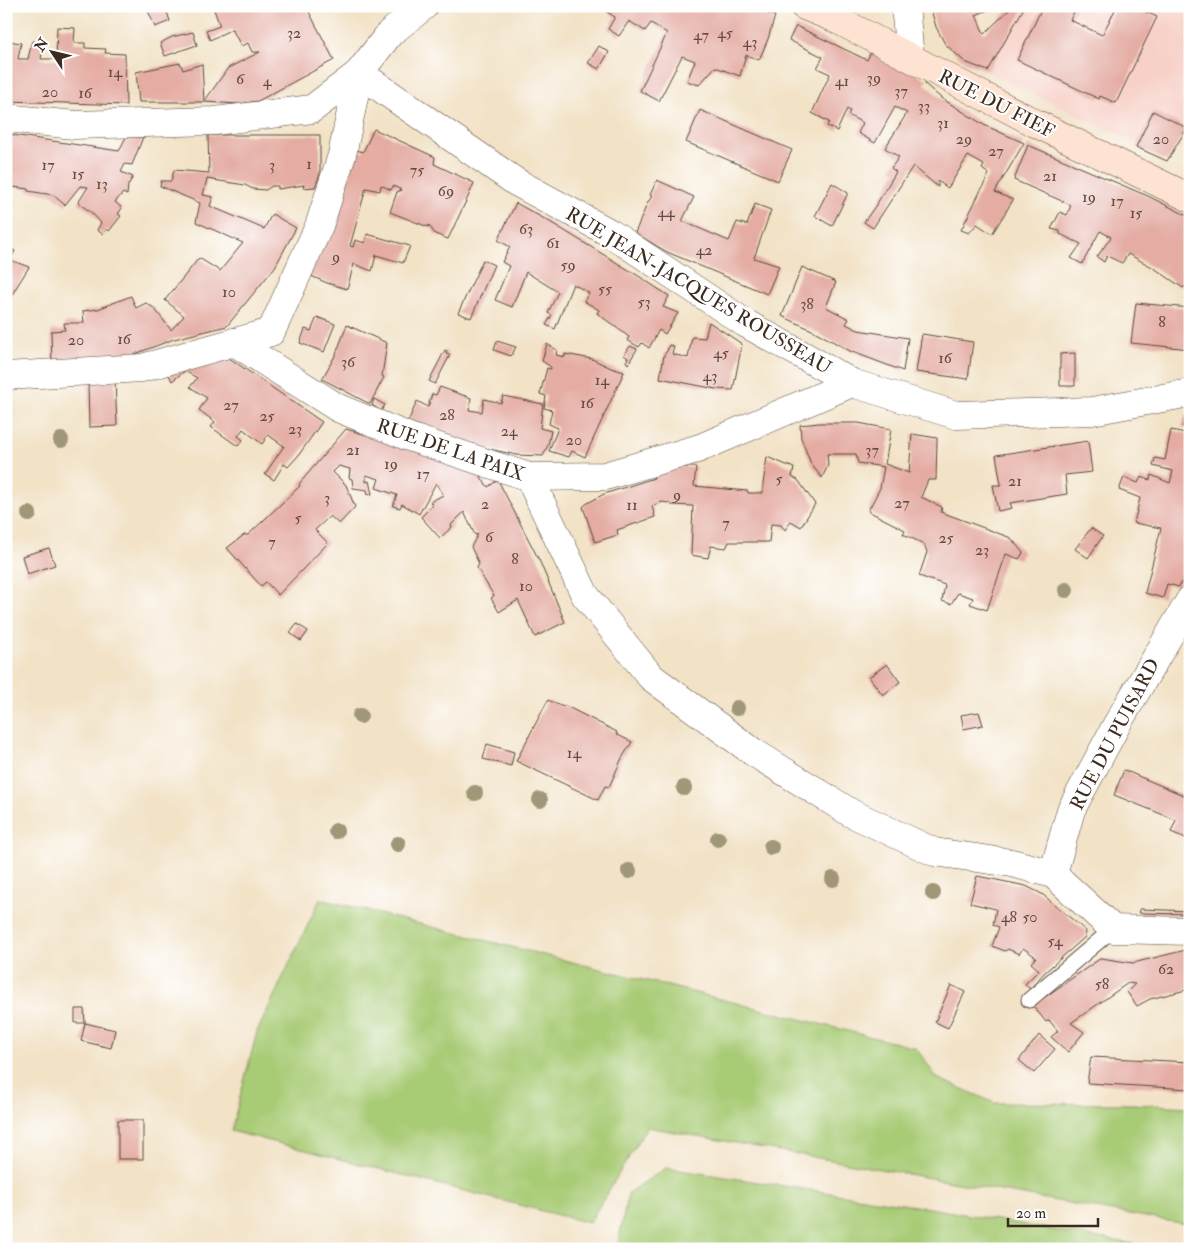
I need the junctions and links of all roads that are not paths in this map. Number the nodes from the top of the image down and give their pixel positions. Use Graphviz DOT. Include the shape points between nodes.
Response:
graph roads {
  1 [pos="424,6"];
  2 [pos="804,6"];
  3 [pos="905,6"];
  4 [pos="910,57"];
  5 [pos="359,73"];
  6 [pos="6,118"];
  7 [pos="1190,198"];
  8 [pos="234,342"];
  9 [pos="6,376"];
  10 [pos="852,383"];
  11 [pos="1190,393"];
  12 [pos="529,477"];
  13 [pos="1190,600"];
  14 [pos="1052,874"];
  15 [pos="1113,929"];
  16 [pos="1190,931"];
  17 [pos="1029,1000"];
  1 -- 5 [label="street" via="390,34"];
  2 -- 4 [label="street, RUE DU FIEF"];
  3 -- 4 [label="street"];
  4 -- 7 [label="street, RUE DU FIEF" via="1035,123"];
  5 -- 6 [label="street" via="312,109 205,122 74,125"];
  5 -- 8 [label="street" via="342,155 319,226 271,332"];
  5 -- 10 [label="street, RUE JEAN-JACQUES ROUSSEAU" via="516,182 610,233 745,323"];
  8 -- 9 [label="street" via="142,368"];
  8 -- 12 [label="street, RUE DE LA PAIX" via="338,408 409,437"];
  10 -- 11 [label="street, RUE JEAN-JACQUES ROUSSEAU" via="956,415 1092,411"];
  10 -- 12 [label="street, RUE DE LA PAIX" via="700,448 605,476"];
  12 -- 14 [label="street" via="584,595 651,677 753,752 851,813 934,852 1012,863"];
  13 -- 14 [label="street, RUE DU PUISARD" via="1071,810"];
  14 -- 15 [label="street"];
  15 -- 16 [label="street"];
  15 -- 17 [label="lane"];
}
